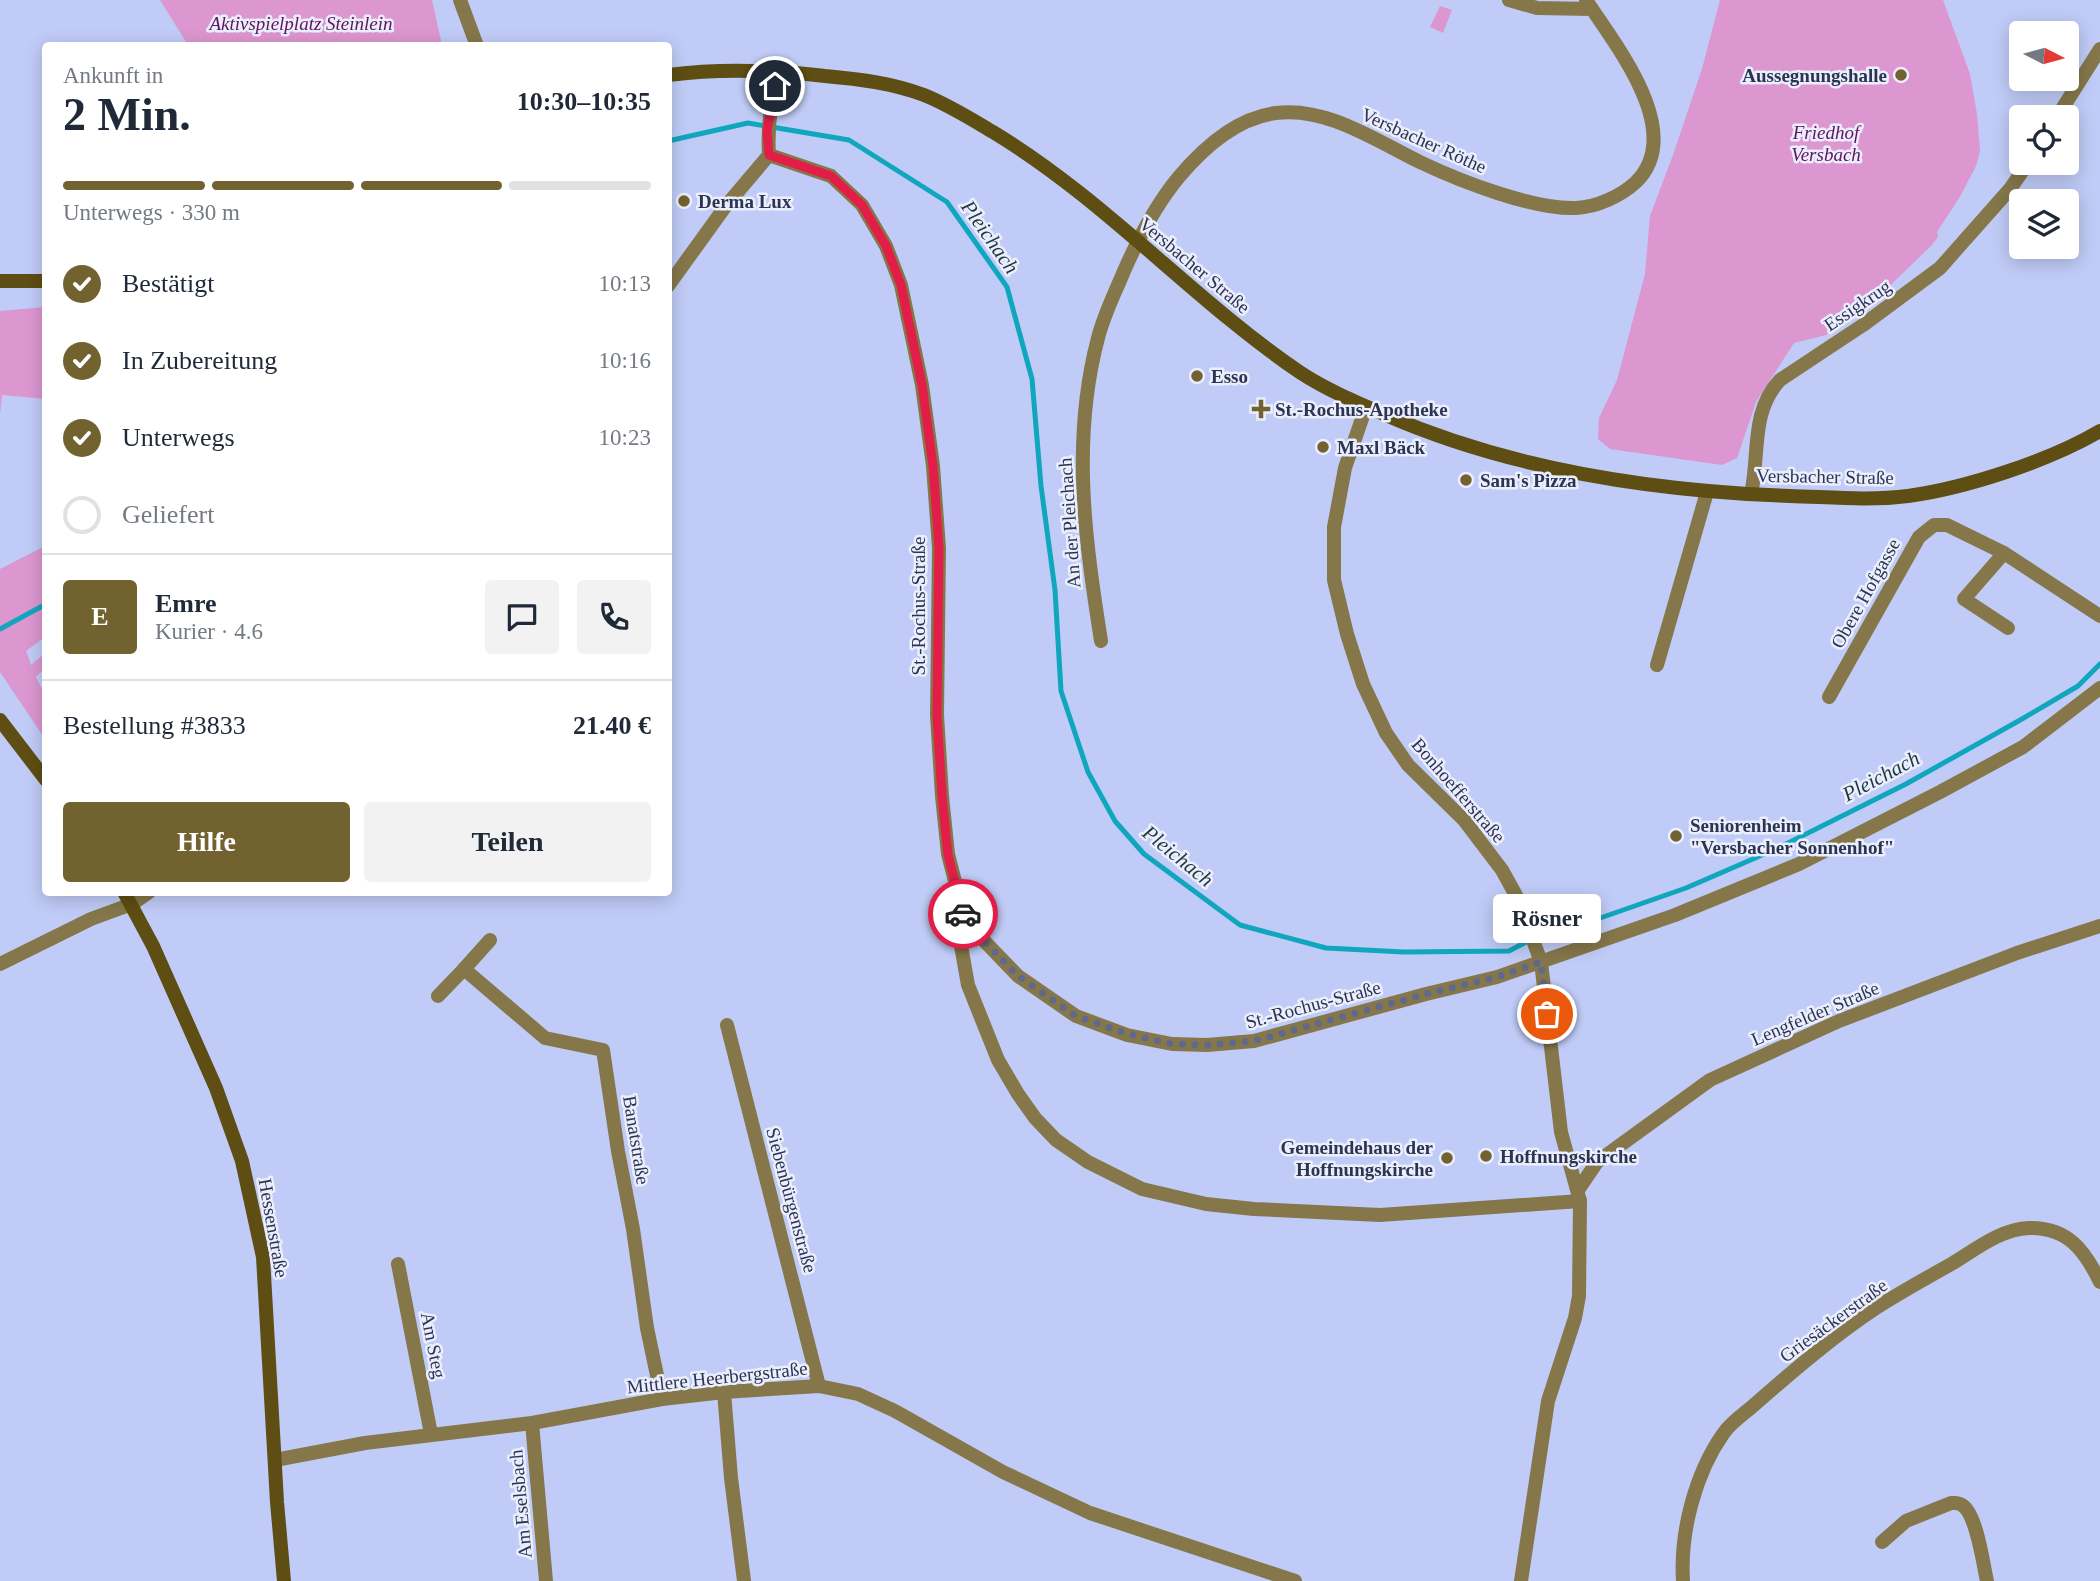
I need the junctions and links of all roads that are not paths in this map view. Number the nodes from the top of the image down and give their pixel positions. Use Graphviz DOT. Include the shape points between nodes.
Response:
graph roads {
  1 [pos="460,0"];
  2 [pos="1509,0"];
  3 [pos="1589,5"];
  4 [pos="476,42"];
  5 [pos="2100,49"];
  6 [pos="779,70"];
  7 [pos="672,75"];
  8 [pos="2065,105"];
  9 [pos="769,155"];
  10 [pos="2019,175"];
  11 [pos="1138,242"];
  12 [pos="672,280"];
  13 [pos="0,281"];
  14 [pos="42,281"];
  15 [pos="1366,407"];
  16 [pos="2100,431"];
  17 [pos="1707,492"];
  18 [pos="1751,494"];
  19 [pos="2004,553"];
  20 [pos="2100,616"];
  21 [pos="2008,628"];
  22 [pos="1101,641"];
  23 [pos="1657,665"];
  24 [pos="2100,688"];
  25 [pos="1829,696"];
  26 [pos="0,720"];
  27 [pos="42,775"];
  28 [pos="128,898"];
  29 [pos="965,921"];
  30 [pos="2100,926"];
  31 [pos="490,940"];
  32 [pos="1541,962"];
  33 [pos="0,964"];
  34 [pos="464,969"];
  35 [pos="438,996"];
  36 [pos="727,1025"];
  37 [pos="1579,1196"];
  38 [pos="398,1264"];
  39 [pos="2100,1282"];
  40 [pos="819,1386"];
  41 [pos="724,1392"];
  42 [pos="662,1399"];
  43 [pos="532,1423"];
  44 [pos="431,1434"];
  45 [pos="275,1460"];
  46 [pos="1882,1542"];
  47 [pos="284,1581"];
  48 [pos="546,1581"];
  49 [pos="744,1581"];
  50 [pos="1295,1581"];
  51 [pos="1521,1581"];
  52 [pos="1684,1581"];
  53 [pos="1987,1581"];
  1 -- 4 [label="street"];
  2 -- 3 [label="street, Versbacher Röthe" via="1537,8"];
  3 -- 11 [label="street, Versbacher Röthe" via="1645,96 1653,125 1645,169 1614,197 1578,208 1530,201 1460,180 1336,122 1275,113 1241,125 1207,146 1165,193"];
  5 -- 8 [label="street"];
  6 -- 7 [label="main road, Versbacher Straße"];
  6 -- 9 [label="street" via="770,103"];
  6 -- 11 [label="main road, Versbacher Straße" via="894,85 955,109 1062,178"];
  9 -- 12 [label="street"];
  9 -- 29 [label="street, St.-Rochus-Straße" via="831,176 855,198 886,246 901,285 933,466 939,548 937,715 942,796 948,855"];
  10 -- 18 [label="street, Essigkrug" via="1940,268 1770,391 1758,426"];
  11 -- 15 [label="main road, Versbacher Straße" via="1305,376"];
  11 -- 22 [label="street, An der Pleichach" via="1105,314 1083,434 1081,484"];
  13 -- 14 [label="main road"];
  15 -- 17 [label="main road, Versbacher Straße" via="1473,448 1530,463"];
  15 -- 32 [label="street, Bonhoefferstraße" via="1345,468 1334,527 1334,580 1347,634 1386,733 1408,765 1464,820 1496,862 1518,899"];
  16 -- 18 [label="main road, Versbacher Straße" via="2031,462 1965,484 1908,496 1854,499"];
  17 -- 18 [label="main road, Versbacher Straße"];
  17 -- 23 [label="street"];
  19 -- 20 [label="street"];
  19 -- 21 [label="street" via="1964,600"];
  19 -- 25 [label="street, Obere Hofgasse" via="1947,525 1934,525 1919,537"];
  24 -- 32 [label="street, St.-Rochus-Straße" via="2023,747 1799,864 1675,915"];
  26 -- 27 [label="main road"];
  28 -- 33 [label="street"];
  28 -- 45 [label="main road, Hessenstraße" via="216,1088 242,1161 263,1257"];
  29 -- 32 [label="street, St.-Rochus-Straße" via="1018,976 1076,1016 1172,1044 1254,1041"];
  29 -- 37 [label="street" via="960,940 968,985 998,1060 1018,1094 1056,1140 1142,1189 1206,1204 1380,1214"];
  30 -- 37 [label="street, Lengfelder Straße" via="1839,1021 1710,1080 1597,1162"];
  31 -- 34 [label="street"];
  32 -- 37 [label="street, Bonhoefferstraße" via="1561,1132"];
  34 -- 35 [label="street"];
  34 -- 42 [label="street, Banatstraße" via="545,1038 603,1050"];
  36 -- 40 [label="street, Siebenbürgenstraße"];
  37 -- 51 [label="street" via="1575,1318 1548,1401"];
  38 -- 44 [label="street, Am Steg"];
  39 -- 52 [label="street, Griesäckerstraße" via="2089,1258 2071,1240 2050,1230 2028,1228 1999,1235 1878,1307 1724,1432 1693,1499 1684,1542"];
  40 -- 41 [label="street, Mittlere Heerbergstraße"];
  40 -- 50 [label="street, Mittlere Heerbergstraße" via="858,1394 895,1410 1003,1472 1090,1513"];
  41 -- 42 [label="street, Mittlere Heerbergstraße"];
  41 -- 49 [label="street"];
  42 -- 43 [label="street, Mittlere Heerbergstraße"];
  43 -- 44 [label="street, Mittlere Heerbergstraße"];
  43 -- 48 [label="street, Am Eselsbach"];
  44 -- 45 [label="street, Mittlere Heerbergstraße"];
  45 -- 47 [label="main road, Hessenstraße"];
  46 -- 53 [label="street" via="1906,1521 1958,1503 1972,1519"];
}
